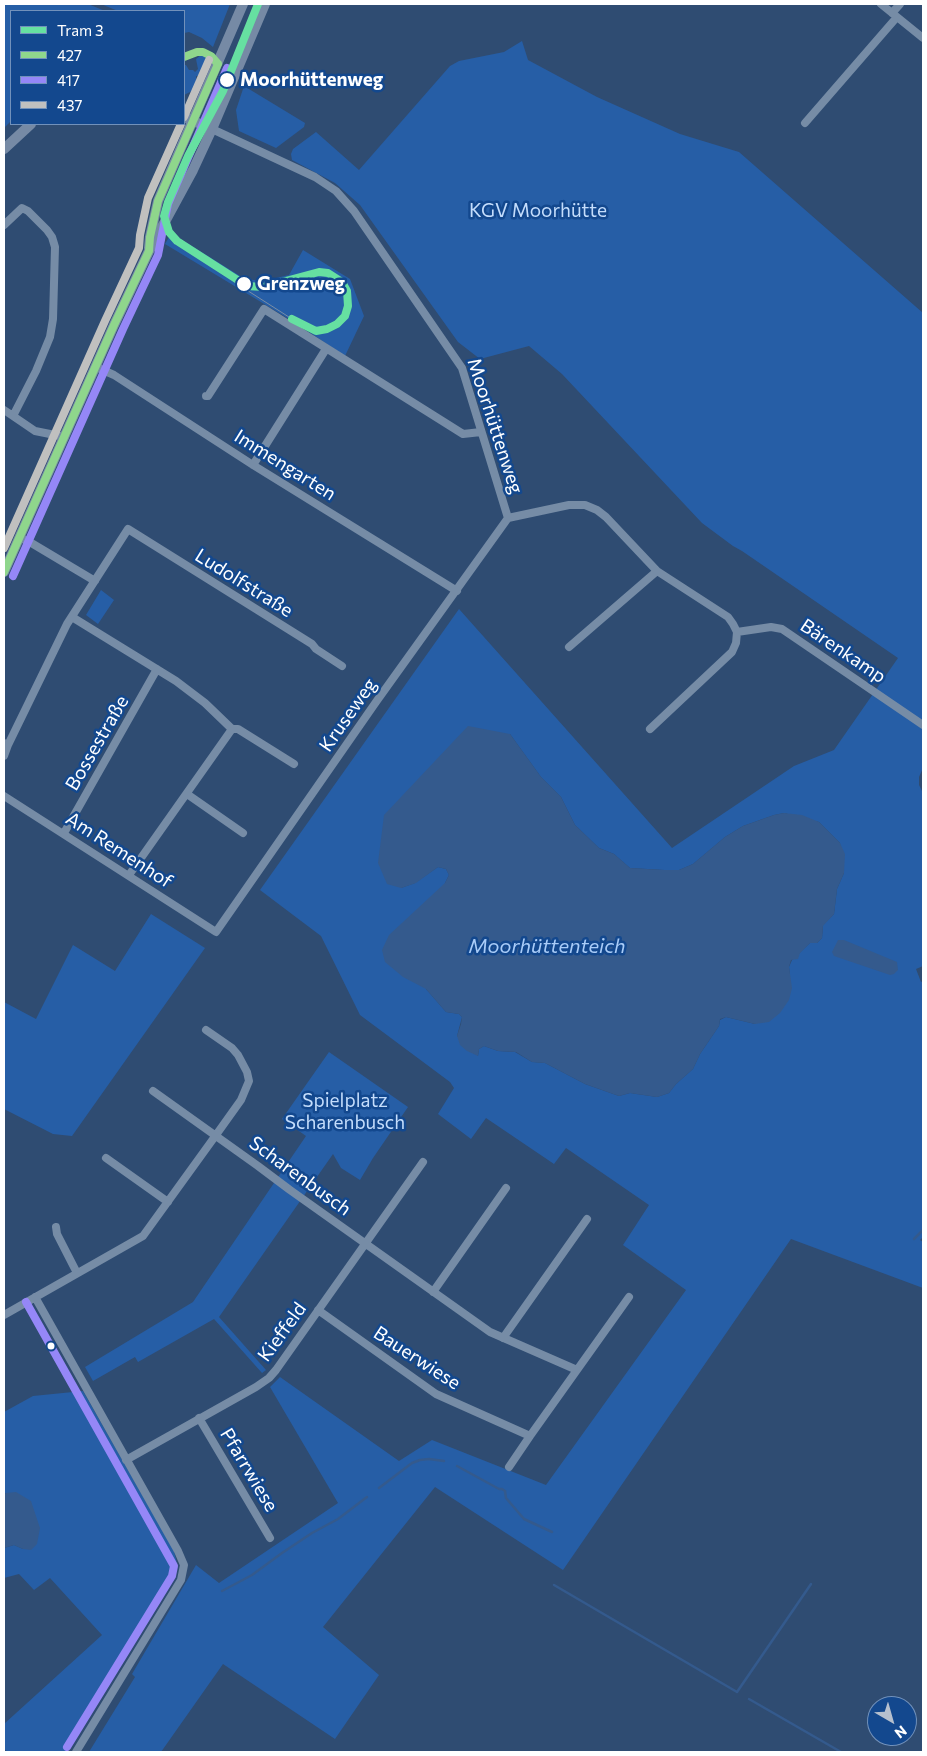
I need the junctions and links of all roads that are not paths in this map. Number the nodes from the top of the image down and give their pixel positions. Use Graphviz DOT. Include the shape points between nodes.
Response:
graph roads {
  1 [pos="243,4"];
  2 [pos="265,4"];
  3 [pos="881,4"];
  4 [pos="900,4"];
  5 [pos="894,15"];
  6 [pos="923,38"];
  7 [pos="188,119"];
  8 [pos="805,123"];
  9 [pos="29,125"];
  10 [pos="212,129"];
  11 [pos="4,150"];
  12 [pos="4,224"];
  13 [pos="152,238"];
  14 [pos="326,349"];
  15 [pos="96,367"];
  16 [pos="206,396"];
  17 [pos="4,410"];
  18 [pos="13,416"];
  19 [pos="480,432"];
  20 [pos="65,437"];
  21 [pos="253,464"];
  22 [pos="508,518"];
  23 [pos="19,538"];
  24 [pos="657,571"];
  25 [pos="4,572"];
  26 [pos="96,580"];
  27 [pos="457,591"];
  28 [pos="72,616"];
  29 [pos="736,632"];
  30 [pos="569,647"];
  31 [pos="342,666"];
  32 [pos="157,669"];
  33 [pos="923,725"];
  34 [pos="232,729"];
  35 [pos="650,729"];
  36 [pos="6,744"];
  37 [pos="4,756"];
  38 [pos="294,764"];
  39 [pos="187,794"];
  40 [pos="4,796"];
  41 [pos="64,833"];
  42 [pos="243,833"];
  43 [pos="129,875"];
  44 [pos="216,932"];
  45 [pos="206,1030"];
  46 [pos="153,1091"];
  47 [pos="216,1135"];
  48 [pos="106,1158"];
  49 [pos="423,1162"];
  50 [pos="506,1188"];
  51 [pos="168,1202"];
  52 [pos="587,1219"];
  53 [pos="56,1227"];
  54 [pos="365,1243"];
  55 [pos="78,1273"];
  56 [pos="433,1292"];
  57 [pos="629,1297"];
  58 [pos="35,1298"];
  59 [pos="318,1310"];
  60 [pos="4,1315"];
  61 [pos="502,1338"];
  62 [pos="577,1370"];
  63 [pos="199,1418"];
  64 [pos="530,1436"];
  65 [pos="126,1460"];
  66 [pos="509,1467"];
  67 [pos="270,1538"];
  68 [pos="76,1752"];
  1 -- 7 [label="main road"];
  2 -- 10 [label="main road"];
  3 -- 5 [label="street"];
  4 -- 5 [label="street"];
  5 -- 6 [label="street"];
  5 -- 8 [label="street"];
  7 -- 10 [label="main road"];
  7 -- 13 [label="main road" via="158,201"];
  9 -- 11 [label="main road"];
  10 -- 13 [label="main road" via="193,170"];
  10 -- 19 [label="street, Moorhüttenweg" via="304,171 331,187 347,202 462,368"];
  12 -- 18 [label="street" via="22,208 28,210 47,230 55,247 50,337"];
  13 -- 15 [label="main road"];
  14 -- 16 [label="street" via="264,309"];
  14 -- 19 [label="street" via="463,434"];
  14 -- 21 [label="street"];
  15 -- 20 [label="main road"];
  15 -- 21 [label="street, Immengarten" via="114,375"];
  17 -- 18 [label="street"];
  18 -- 20 [label="street" via="36,431"];
  19 -- 22 [label="street, Moorhüttenweg"];
  20 -- 23 [label="main road"];
  21 -- 27 [label="street, Immengarten"];
  22 -- 24 [label="street" via="569,504 585,505 606,517"];
  22 -- 27 [label="street, Kruseweg"];
  23 -- 25 [label="main road"];
  23 -- 26 [label="street"];
  24 -- 29 [label="street" via="728,617"];
  24 -- 30 [label="street"];
  26 -- 28 [label="street"];
  26 -- 31 [label="street, Ludolfstraße" via="128,529"];
  27 -- 44 [label="street, Kruseweg"];
  28 -- 32 [label="street"];
  28 -- 36 [label="street"];
  29 -- 33 [label="street, Bärenkamp" via="771,627 782,629"];
  29 -- 35 [label="street" via="732,652"];
  32 -- 34 [label="street" via="205,703"];
  32 -- 41 [label="street, Bossestraße"];
  34 -- 38 [label="street" via="238,729"];
  34 -- 39 [label="street"];
  36 -- 37 [label="street"];
  39 -- 42 [label="street"];
  39 -- 43 [label="street"];
  40 -- 41 [label="street, Am Remenhof"];
  41 -- 43 [label="street, Am Remenhof"];
  43 -- 44 [label="street, Am Remenhof"];
  45 -- 47 [label="street" via="232,1048 249,1080 241,1100"];
  46 -- 47 [label="street, Scharenbusch"];
  47 -- 51 [label="street"];
  47 -- 54 [label="street, Scharenbusch"];
  48 -- 51 [label="street"];
  49 -- 54 [label="street"];
  50 -- 56 [label="street"];
  51 -- 55 [label="street" via="143,1236"];
  52 -- 61 [label="street"];
  53 -- 55 [label="street"];
  54 -- 56 [label="street, Scharenbusch"];
  54 -- 59 [label="street, Kieffeld"];
  55 -- 58 [label="street"];
  56 -- 61 [label="street, Scharenbusch"];
  57 -- 62 [label="street"];
  58 -- 60 [label="street"];
  58 -- 65 [label="street"];
  59 -- 63 [label="street, Kieffeld" via="269,1378"];
  59 -- 64 [label="street, Bauerwiese" via="436,1394"];
  61 -- 62 [label="street, Scharenbusch"];
  62 -- 64 [label="street"];
  63 -- 65 [label="street, Kieffeld"];
  63 -- 67 [label="street, Pfarrwiese"];
  64 -- 66 [label="street"];
  65 -- 68 [label="street" via="183,1560 184,1572"];
}
